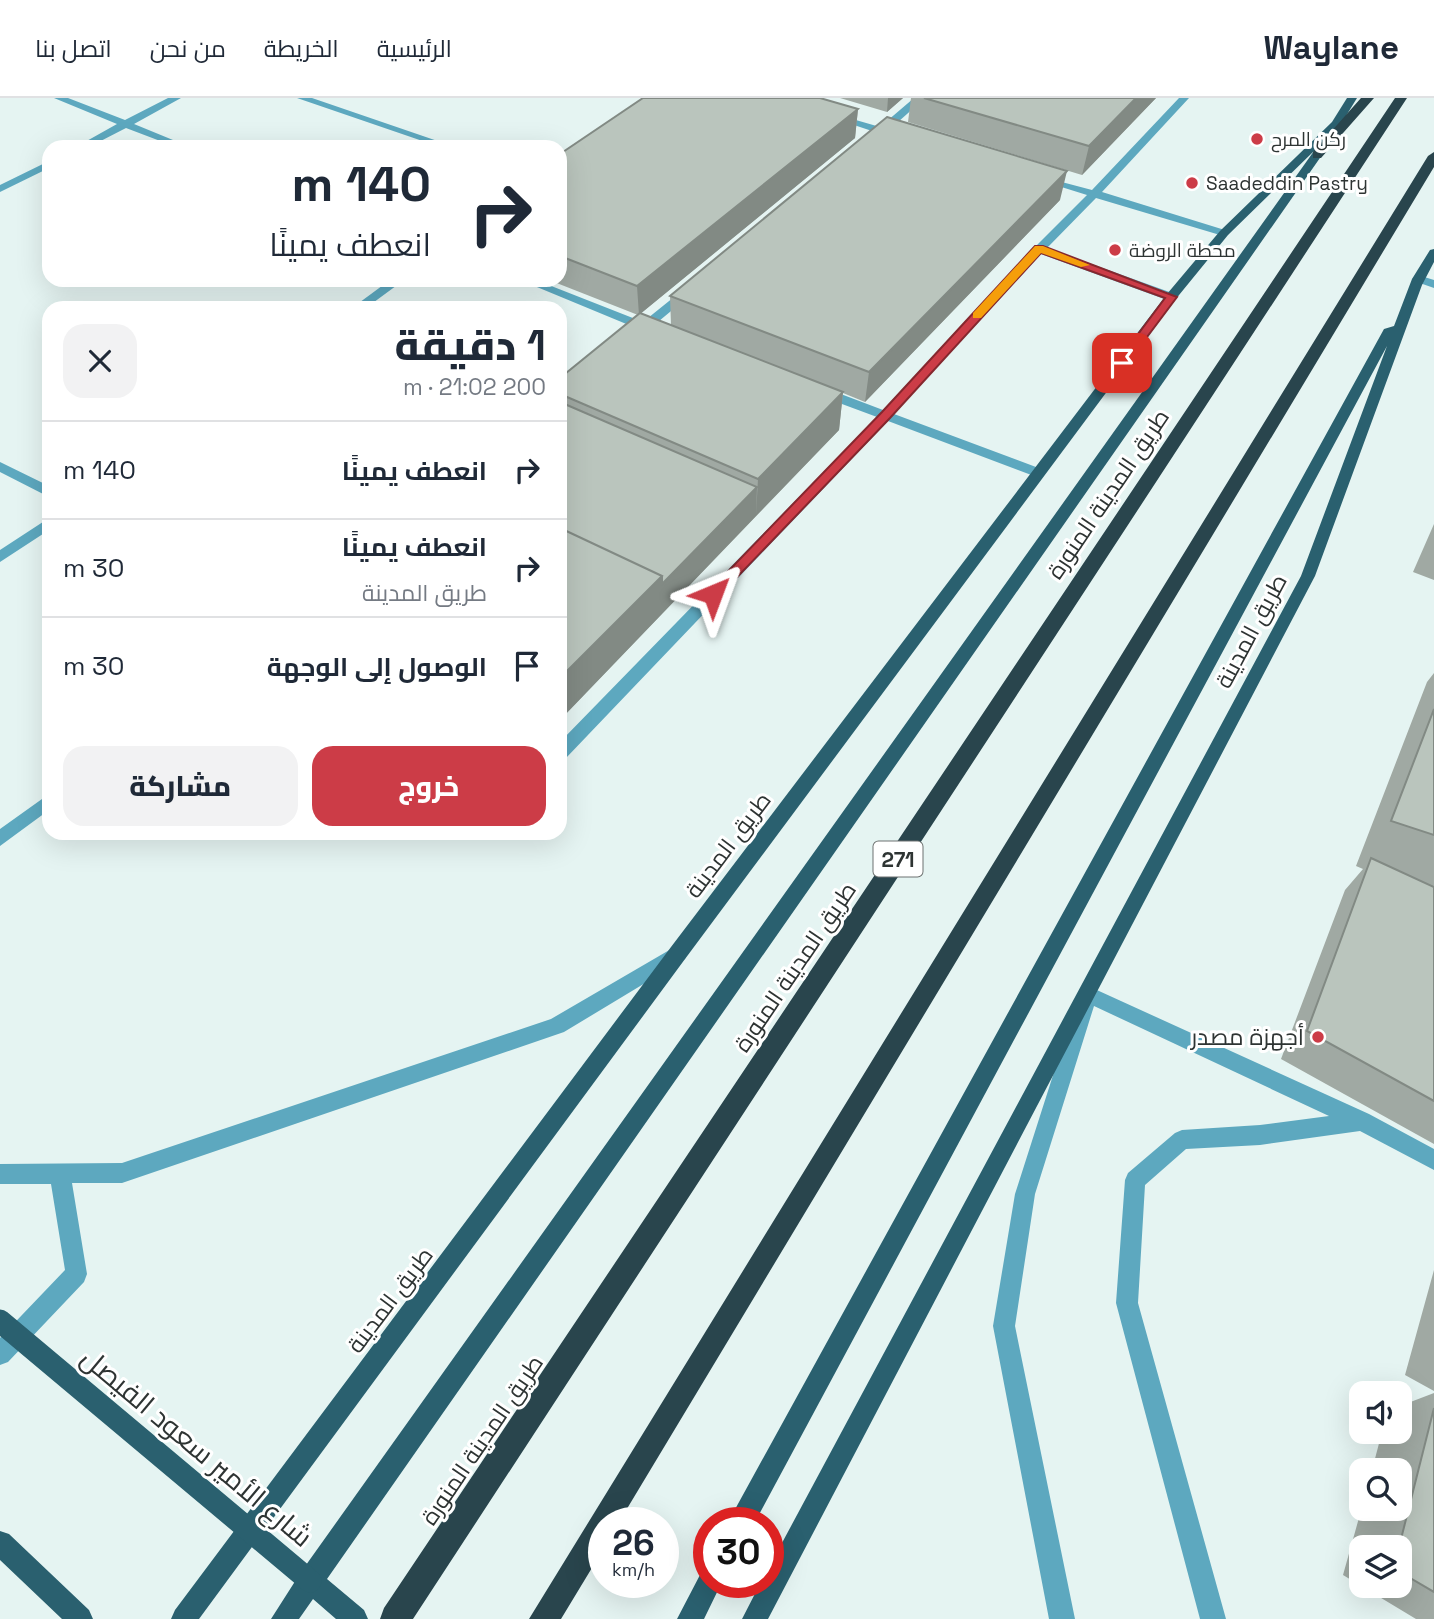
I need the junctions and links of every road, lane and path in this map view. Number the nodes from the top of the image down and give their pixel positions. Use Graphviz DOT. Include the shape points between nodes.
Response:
graph roads {
  1 [pos="59,98"];
  2 [pos="176,98"];
  3 [pos="302,98"];
  4 [pos="920,98"];
  5 [pos="1184,98"];
  6 [pos="1352,98"];
  7 [pos="1368,98"];
  8 [pos="1401,98"];
  9 [pos="821,112"];
  10 [pos="1338,122"];
  11 [pos="126,124"];
  12 [pos="882,130"];
  13 [pos="908,138"];
  14 [pos="871,139"];
  15 [pos="95,140"];
  16 [pos="167,140"];
  17 [pos="429,140"];
  18 [pos="1317,155"];
  19 [pos="1434,156"];
  20 [pos="42,168"];
  21 [pos="1027,173"];
  22 [pos="0,189"];
  23 [pos="1093,193"];
  24 [pos="1224,233"];
  25 [pos="1036,252"];
  26 [pos="1434,252"];
  27 [pos="1426,281"];
  28 [pos="699,283"];
  29 [pos="388,287"];
  30 [pos="544,287"];
  31 [pos="1171,297"];
  32 [pos="368,301"];
  33 [pos="651,330"];
  34 [pos="624,344"];
  35 [pos="810,387"];
  36 [pos="886,415"];
  37 [pos="0,466"];
  38 [pos="1039,473"];
  39 [pos="42,488"];
  40 [pos="42,528"];
  41 [pos="0,557"];
  42 [pos="567,746"];
  43 [pos="42,806"];
  44 [pos="0,839"];
  45 [pos="678,953"];
  46 [pos="1088,994"];
  47 [pos="1362,1121"];
  48 [pos="1434,1160"];
  49 [pos="0,1174"];
  50 [pos="60,1174"];
  51 [pos="0,1321"];
  52 [pos="0,1354"];
  53 [pos="750,1507"];
  54 [pos="0,1543"];
  55 [pos="310,1581"];
  56 [pos="701,1598"];
  57 [pos="80,1619"];
  58 [pos="184,1619"];
  59 [pos="284,1619"];
  60 [pos="355,1619"];
  61 [pos="395,1619"];
  62 [pos="544,1619"];
  63 [pos="690,1619"];
  64 [pos="755,1619"];
  65 [pos="1062,1619"];
  66 [pos="1213,1619"];
  1 -- 11 [label="street"];
  2 -- 11 [label="street"];
  3 -- 17 [label="street"];
  4 -- 12 [label="street"];
  5 -- 23 [label="street"];
  6 -- 10 [label="main road, طريق المدينة"];
  7 -- 18 [label="highway"];
  8 -- 61 [label="highway, طريق المدينة المنورة / 271"];
  9 -- 12 [label="street"];
  10 -- 18 [label="main road, طريق المدينة"];
  10 -- 24 [label="main road, طريق المدينة"];
  11 -- 15 [label="street"];
  11 -- 16 [label="street"];
  12 -- 13 [label="street"];
  12 -- 14 [label="street"];
  18 -- 55 [label="main road, طريق المدينة"];
  19 -- 62 [label="highway"];
  20 -- 22 [label="street"];
  21 -- 23 [label="street"];
  23 -- 24 [label="street"];
  23 -- 25 [label="street"];
  24 -- 31 [label="main road, طريق المدينة"];
  25 -- 31 [label="street"];
  25 -- 36 [label="street"];
  26 -- 27 [label="main road, طريق المدينة"];
  27 -- 46 [label="main road, طريق المدينة" via="1308,576"];
  27 -- 53 [label="main road, طريق المدينة" via="1277,533"];
  28 -- 33 [label="street"];
  29 -- 32 [label="street"];
  30 -- 33 [label="street"];
  31 -- 38 [label="main road, طريق المدينة"];
  33 -- 34 [label="street"];
  35 -- 36 [label="street"];
  36 -- 38 [label="street"];
  36 -- 42 [label="street"];
  37 -- 39 [label="street"];
  38 -- 45 [label="main road, طريق المدينة"];
  40 -- 41 [label="street"];
  43 -- 44 [label="street"];
  45 -- 50 [label="street" via="557,1026 122,1173"];
  45 -- 58 [label="main road, طريق المدينة"];
  46 -- 47 [label="street"];
  46 -- 64 [label="main road, طريق المدينة"];
  46 -- 65 [label="street" via="1025,1194 1004,1326"];
  47 -- 48 [label="street"];
  47 -- 66 [label="street" via="1182,1140 1135,1180 1127,1303"];
  49 -- 50 [label="street"];
  50 -- 52 [label="street" via="76,1274"];
  51 -- 55 [label="main road, شارع الأمير سعود الفيصل, bridge"];
  54 -- 57 [label="main road"];
  55 -- 59 [label="main road, طريق المدينة"];
  55 -- 60 [label="main road, شارع الأمير سعود الفيصل"];
  56 -- 63 [label="main road"];
}
